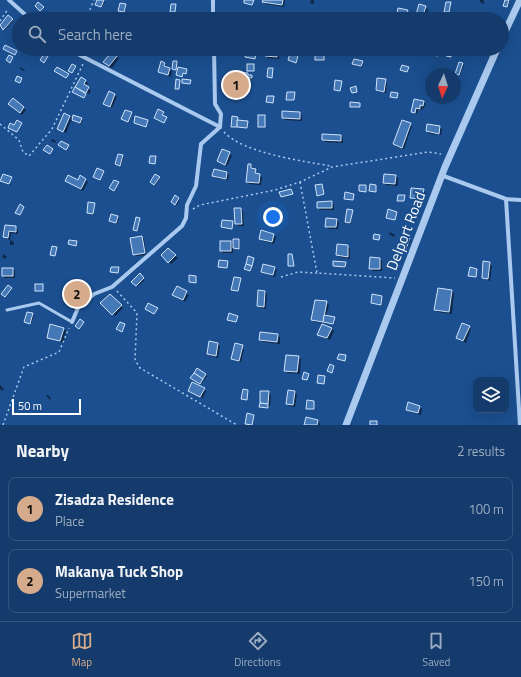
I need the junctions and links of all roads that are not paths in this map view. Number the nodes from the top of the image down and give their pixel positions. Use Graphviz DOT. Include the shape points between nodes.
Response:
graph roads {
  1 [pos="213,0"];
  2 [pos="520,0"];
  3 [pos="10,2"];
  4 [pos="518,11"];
  5 [pos="22,12"];
  6 [pos="214,12"];
  7 [pos="509,26"];
  8 [pos="80,56"];
  9 [pos="214,56"];
  10 [pos="494,56"];
  11 [pos="220,127"];
  12 [pos="441,175"];
  13 [pos="506,199"];
  14 [pos="521,200"];
  15 [pos="7,310"];
  16 [pos="72,322"];
  17 [pos="346,425"];
  18 [pos="520,425"];
  1 -- 6 [label="street"];
  2 -- 4 [label="street"];
  3 -- 5 [label="street"];
  4 -- 7 [label="street"];
  8 -- 11 [label="street"];
  9 -- 11 [label="street" via="216,104 221,114"];
  10 -- 12 [label="street, Delport Road"];
  11 -- 16 [label="street" via="201,144 196,186 187,205 186,218 176,231 112,287 94,294 78,308"];
  12 -- 13 [label="street"];
  12 -- 17 [label="street, Delport Road"];
  13 -- 14 [label="street"];
  13 -- 18 [label="street"];
  15 -- 16 [label="lane" via="39,303"];
}
